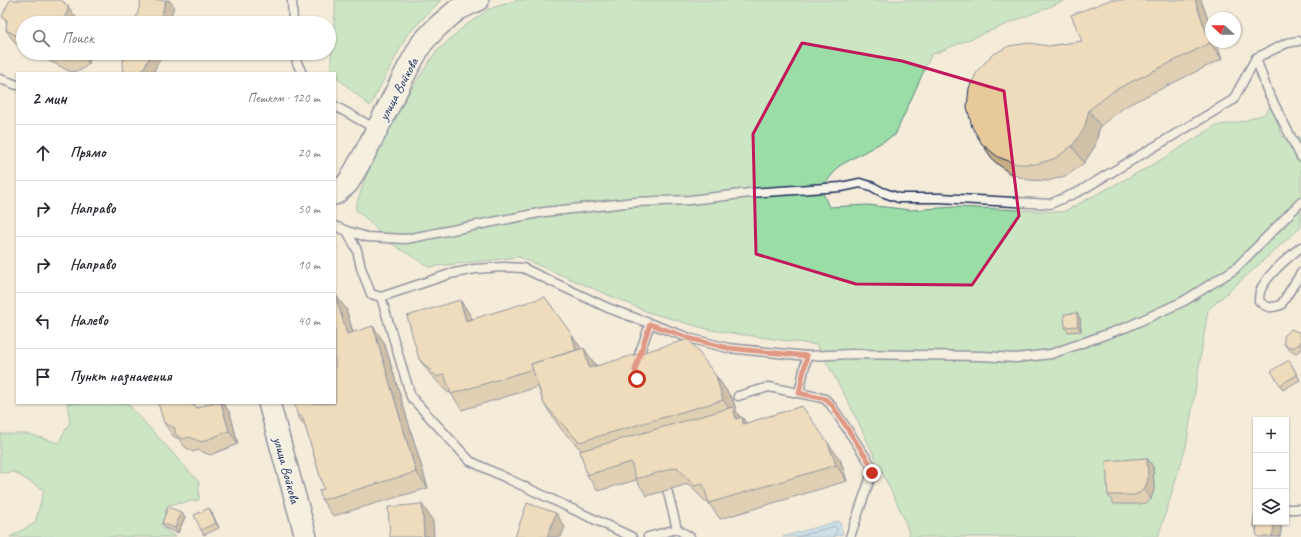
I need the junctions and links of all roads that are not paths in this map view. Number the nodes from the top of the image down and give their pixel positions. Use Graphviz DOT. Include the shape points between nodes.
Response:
graph roads {
  1 [pos="292,0"];
  2 [pos="478,0"];
  3 [pos="293,16"];
  4 [pos="1298,41"];
  5 [pos="1256,58"];
  6 [pos="297,60"];
  7 [pos="301,72"];
  8 [pos="0,79"];
  9 [pos="16,85"];
  10 [pos="336,107"];
  11 [pos="377,129"];
  12 [pos="1301,157"];
  13 [pos="336,193"];
  14 [pos="1301,202"];
  15 [pos="336,226"];
  16 [pos="347,231"];
  17 [pos="1301,247"];
  18 [pos="1301,273"];
  19 [pos="381,297"];
  20 [pos="650,324"];
  21 [pos="807,356"];
  22 [pos="635,370"];
  23 [pos="799,393"];
  24 [pos="738,396"];
  25 [pos="269,404"];
  26 [pos="668,493"];
  27 [pos="1289,509"];
  28 [pos="1301,509"];
  29 [pos="677,529"];
  30 [pos="306,537"];
  31 [pos="632,537"];
  32 [pos="648,537"];
  33 [pos="690,537"];
  34 [pos="850,537"];
  1 -- 3 [label="lane"];
  2 -- 11 [label="street, улица Войкова" via="457,10 422,43"];
  4 -- 5 [label="lane"];
  5 -- 12 [label="lane" via="1267,90"];
  5 -- 16 [label="lane" via="1233,100 1080,191 1050,204 899,198 860,183 841,187 635,202 544,212 406,240 367,237"];
  6 -- 7 [label="lane"];
  8 -- 9 [label="lane"];
  10 -- 11 [label="lane"];
  11 -- 13 [label="street, улица Войкова" via="348,183"];
  14 -- 21 [label="lane" via="1236,269 1184,301 1127,327 1051,354 1016,358 852,354"];
  15 -- 16 [label="lane"];
  16 -- 19 [label="lane" via="357,250 371,294"];
  17 -- 18 [label="lane" via="1263,284 1259,301 1265,307 1281,305"];
  19 -- 20 [label="lane" via="450,274 503,267 523,268 608,308"];
  19 -- 31 [label="lane" via="411,397 470,461"];
  20 -- 21 [label="lane" via="728,348"];
  20 -- 22 [label="lane"];
  21 -- 23 [label="lane"];
  23 -- 24 [label="lane" via="769,387"];
  23 -- 34 [label="lane" via="825,399 832,405 871,465 872,473"];
  25 -- 30 [label="street, улица Войкова"];
  26 -- 29 [label="lane"];
  27 -- 28 [label="lane"];
  29 -- 32 [label="lane"];
  29 -- 33 [label="lane"];
}
